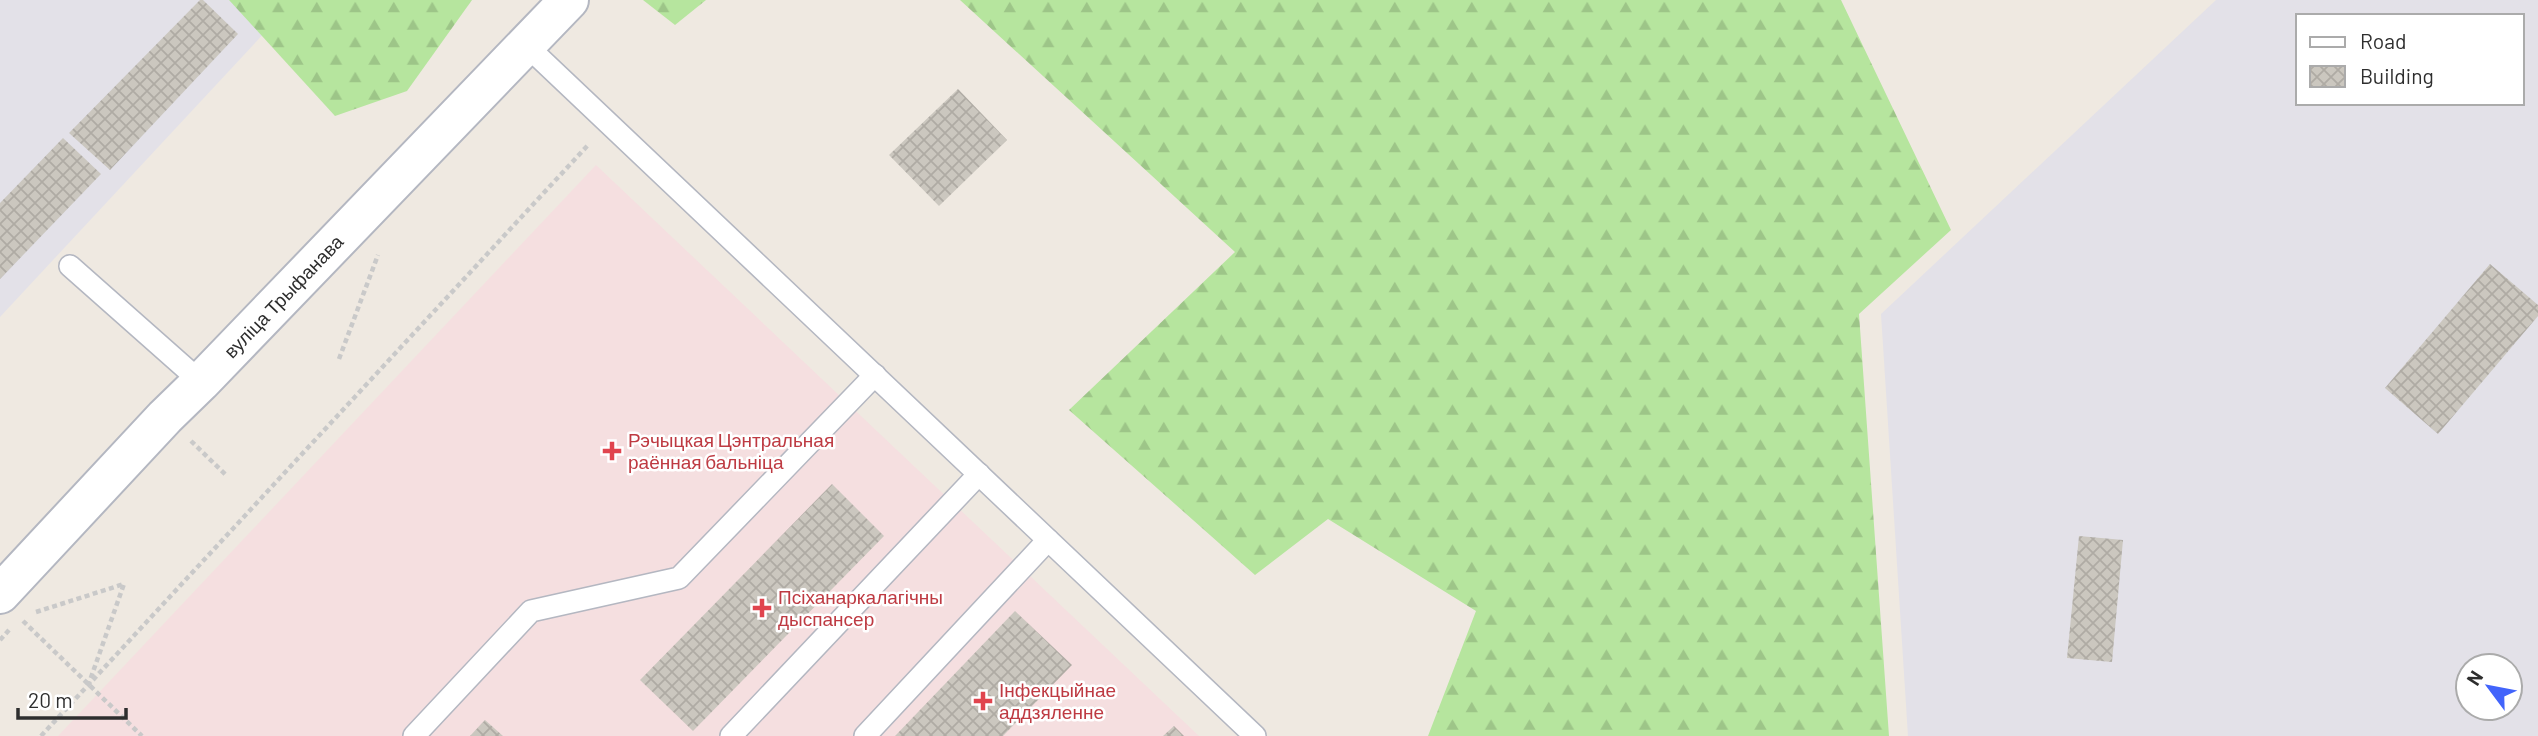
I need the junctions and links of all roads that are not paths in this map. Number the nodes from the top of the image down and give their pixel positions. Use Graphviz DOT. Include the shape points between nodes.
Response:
graph roads {
  1 [pos="555,4"];
  2 [pos="527,46"];
  3 [pos="70,266"];
  4 [pos="875,375"];
  5 [pos="201,382"];
  6 [pos="979,474"];
  7 [pos="1048,540"];
  8 [pos="10,606"];
  9 [pos="414,736"];
  10 [pos="731,736"];
  11 [pos="865,736"];
  12 [pos="1255,736"];
  1 -- 2 [label="street, вуліца Трыфанава"];
  2 -- 4 [label="lane"];
  2 -- 5 [label="street, вуліца Трыфанава"];
  3 -- 5 [label="lane"];
  4 -- 6 [label="lane"];
  4 -- 9 [label="lane" via="679,578 531,611"];
  5 -- 8 [label="street, вуліца Трыфанава" via="165,417"];
  6 -- 7 [label="lane"];
  6 -- 10 [label="lane"];
  7 -- 11 [label="lane"];
  7 -- 12 [label="lane"];
}
